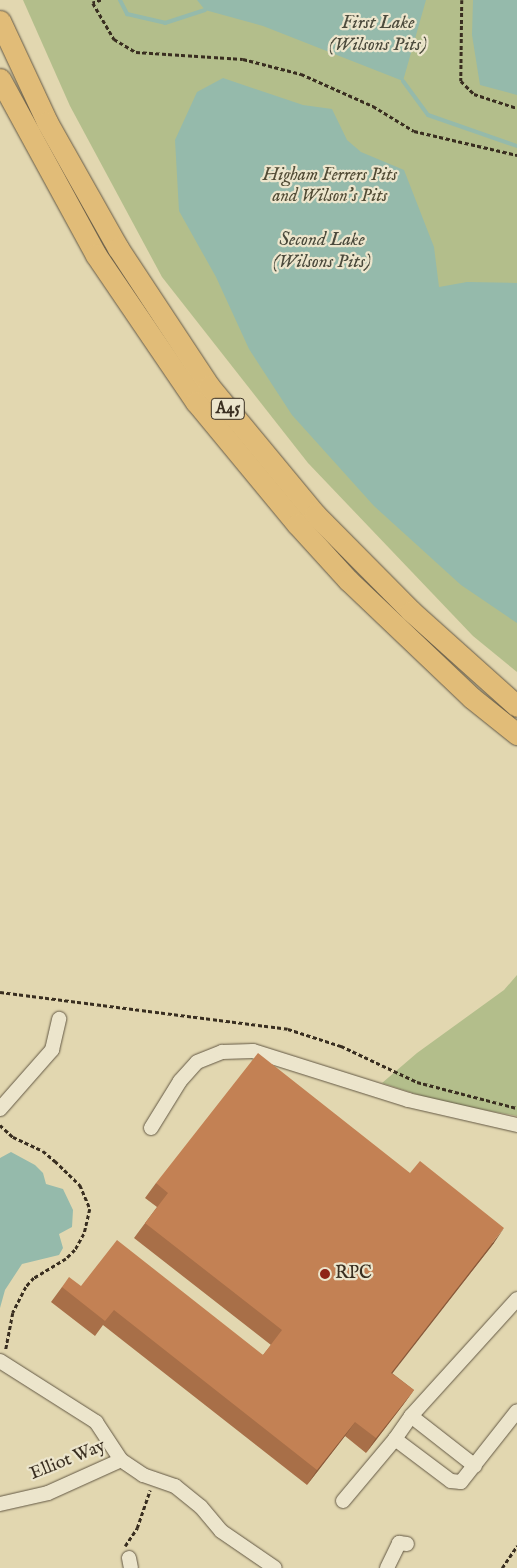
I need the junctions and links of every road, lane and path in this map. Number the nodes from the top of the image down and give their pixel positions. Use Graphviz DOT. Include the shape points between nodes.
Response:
graph roads {
  1 [pos="101,0"];
  2 [pos="462,0"];
  3 [pos="0,21"];
  4 [pos="0,79"];
  5 [pos="517,108"];
  6 [pos="517,156"];
  7 [pos="517,706"];
  8 [pos="517,734"];
  9 [pos="0,992"];
  10 [pos="60,1019"];
  11 [pos="517,1108"];
  12 [pos="0,1109"];
  13 [pos="0,1125"];
  14 [pos="517,1125"];
  15 [pos="151,1128"];
  16 [pos="517,1298"];
  17 [pos="1,1360"];
  18 [pos="517,1411"];
  19 [pos="411,1416"];
  20 [pos="395,1439"];
  21 [pos="121,1460"];
  22 [pos="475,1466"];
  23 [pos="154,1479"];
  24 [pos="342,1501"];
  25 [pos="0,1504"];
  26 [pos="407,1544"];
  27 [pos="517,1546"];
  28 [pos="130,1563"];
  29 [pos="275,1568"];
  30 [pos="387,1568"];
  31 [pos="502,1568"];
  1 -- 6 [label="path" via="93,3 114,40 136,52 242,58 301,74 373,106 414,130"];
  2 -- 5 [label="path" via="461,81 474,94"];
  3 -- 7 [label="highway, A45" via="47,122 118,248 210,386 315,514 411,611"];
  4 -- 8 [label="highway, A45" via="96,255 196,402 296,524 348,580 472,698"];
  9 -- 11 [label="path" via="288,1029 341,1046 417,1082"];
  10 -- 12 [label="street" via="52,1050"];
  13 -- 17 [label="path" via="55,1161 80,1185 90,1209 84,1234 75,1250 26,1287 12,1313 10,1339"];
  14 -- 15 [label="street" via="408,1100 253,1051 222,1052 197,1062 180,1081"];
  16 -- 19 [label="street"];
  17 -- 21 [label="street" via="96,1422"];
  18 -- 22 [label="street"];
  19 -- 20 [label="street"];
  19 -- 22 [label="street"];
  20 -- 22 [label="street" via="451,1481 461,1482"];
  20 -- 24 [label="street"];
  21 -- 23 [label="street"];
  21 -- 25 [label="street, Elliot Way" via="48,1493"];
  23 -- 28 [label="path" via="137,1528 125,1545 123,1555"];
  23 -- 29 [label="street" via="175,1486 202,1507 221,1531"];
  26 -- 30 [label="street" via="399,1543"];
  27 -- 31 [label="path"];
}
